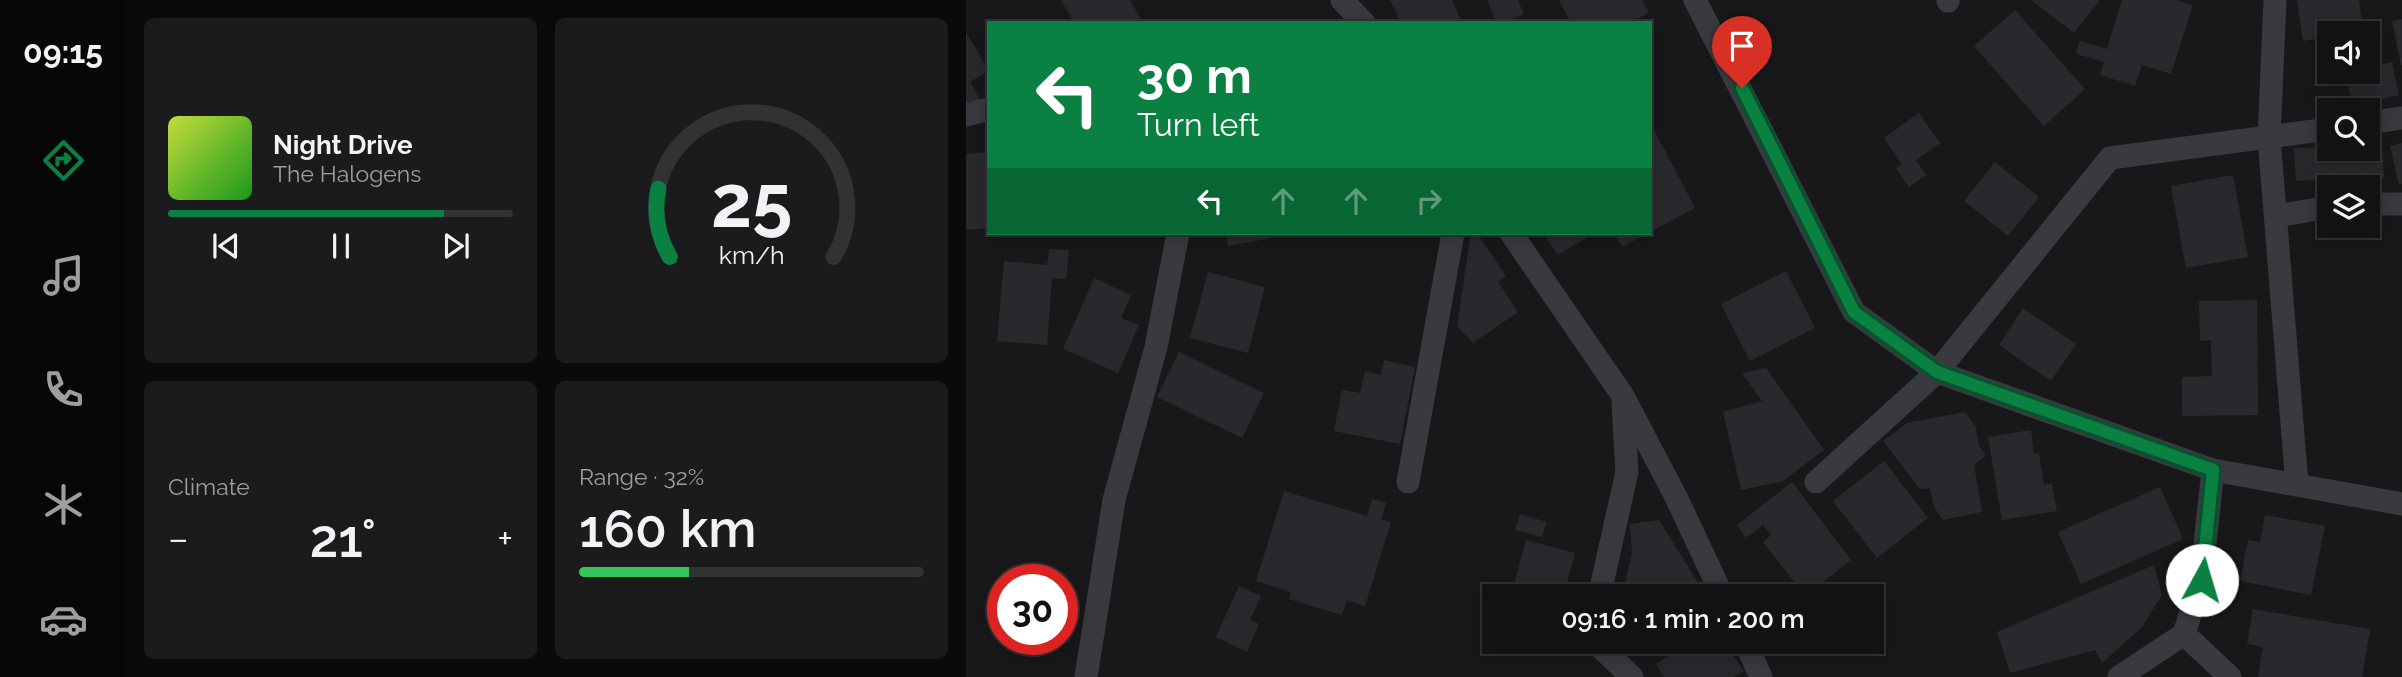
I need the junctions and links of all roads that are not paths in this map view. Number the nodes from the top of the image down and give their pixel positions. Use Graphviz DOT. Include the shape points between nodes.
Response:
graph roads {
  1 [pos="1342,0"];
  2 [pos="1695,0"];
  3 [pos="2275,0"];
  4 [pos="1362,21"];
  5 [pos="987,110"];
  6 [pos="966,115"];
  7 [pos="2402,118"];
  8 [pos="2380,121"];
  9 [pos="2317,131"];
  10 [pos="2269,138"];
  11 [pos="2380,204"];
  12 [pos="2402,204"];
  13 [pos="2317,209"];
  14 [pos="2277,216"];
  15 [pos="1178,235"];
  16 [pos="1453,235"];
  17 [pos="1512,235"];
  18 [pos="1937,372"];
  19 [pos="1623,396"];
  20 [pos="2213,470"];
  21 [pos="1408,482"];
  22 [pos="1816,482"];
  23 [pos="2297,485"];
  24 [pos="2402,504"];
  25 [pos="1602,584"];
  26 [pos="1717,584"];
  27 [pos="2184,634"];
  28 [pos="1608,654"];
  29 [pos="1750,654"];
  30 [pos="1086,677"];
  31 [pos="1632,677"];
  32 [pos="1761,677"];
  33 [pos="2119,677"];
  34 [pos="2230,677"];
  1 -- 4 [label="street"];
  2 -- 18 [label="street" via="1854,312"];
  3 -- 10 [label="street"];
  5 -- 6 [label="street"];
  7 -- 8 [label="street"];
  9 -- 10 [label="street"];
  10 -- 14 [label="street"];
  10 -- 18 [label="street" via="2110,158"];
  11 -- 12 [label="street"];
  13 -- 14 [label="street"];
  14 -- 23 [label="street"];
  15 -- 30 [label="street" via="1156,347 1114,500"];
  16 -- 21 [label="street"];
  17 -- 19 [label="street"];
  18 -- 20 [label="street"];
  18 -- 22 [label="street"];
  19 -- 25 [label="street" via="1627,472"];
  19 -- 26 [label="street"];
  20 -- 23 [label="street"];
  20 -- 27 [label="street" via="2202,580"];
  23 -- 24 [label="street"];
  27 -- 33 [label="street"];
  27 -- 34 [label="street"];
  28 -- 31 [label="street"];
  29 -- 32 [label="street"];
}
